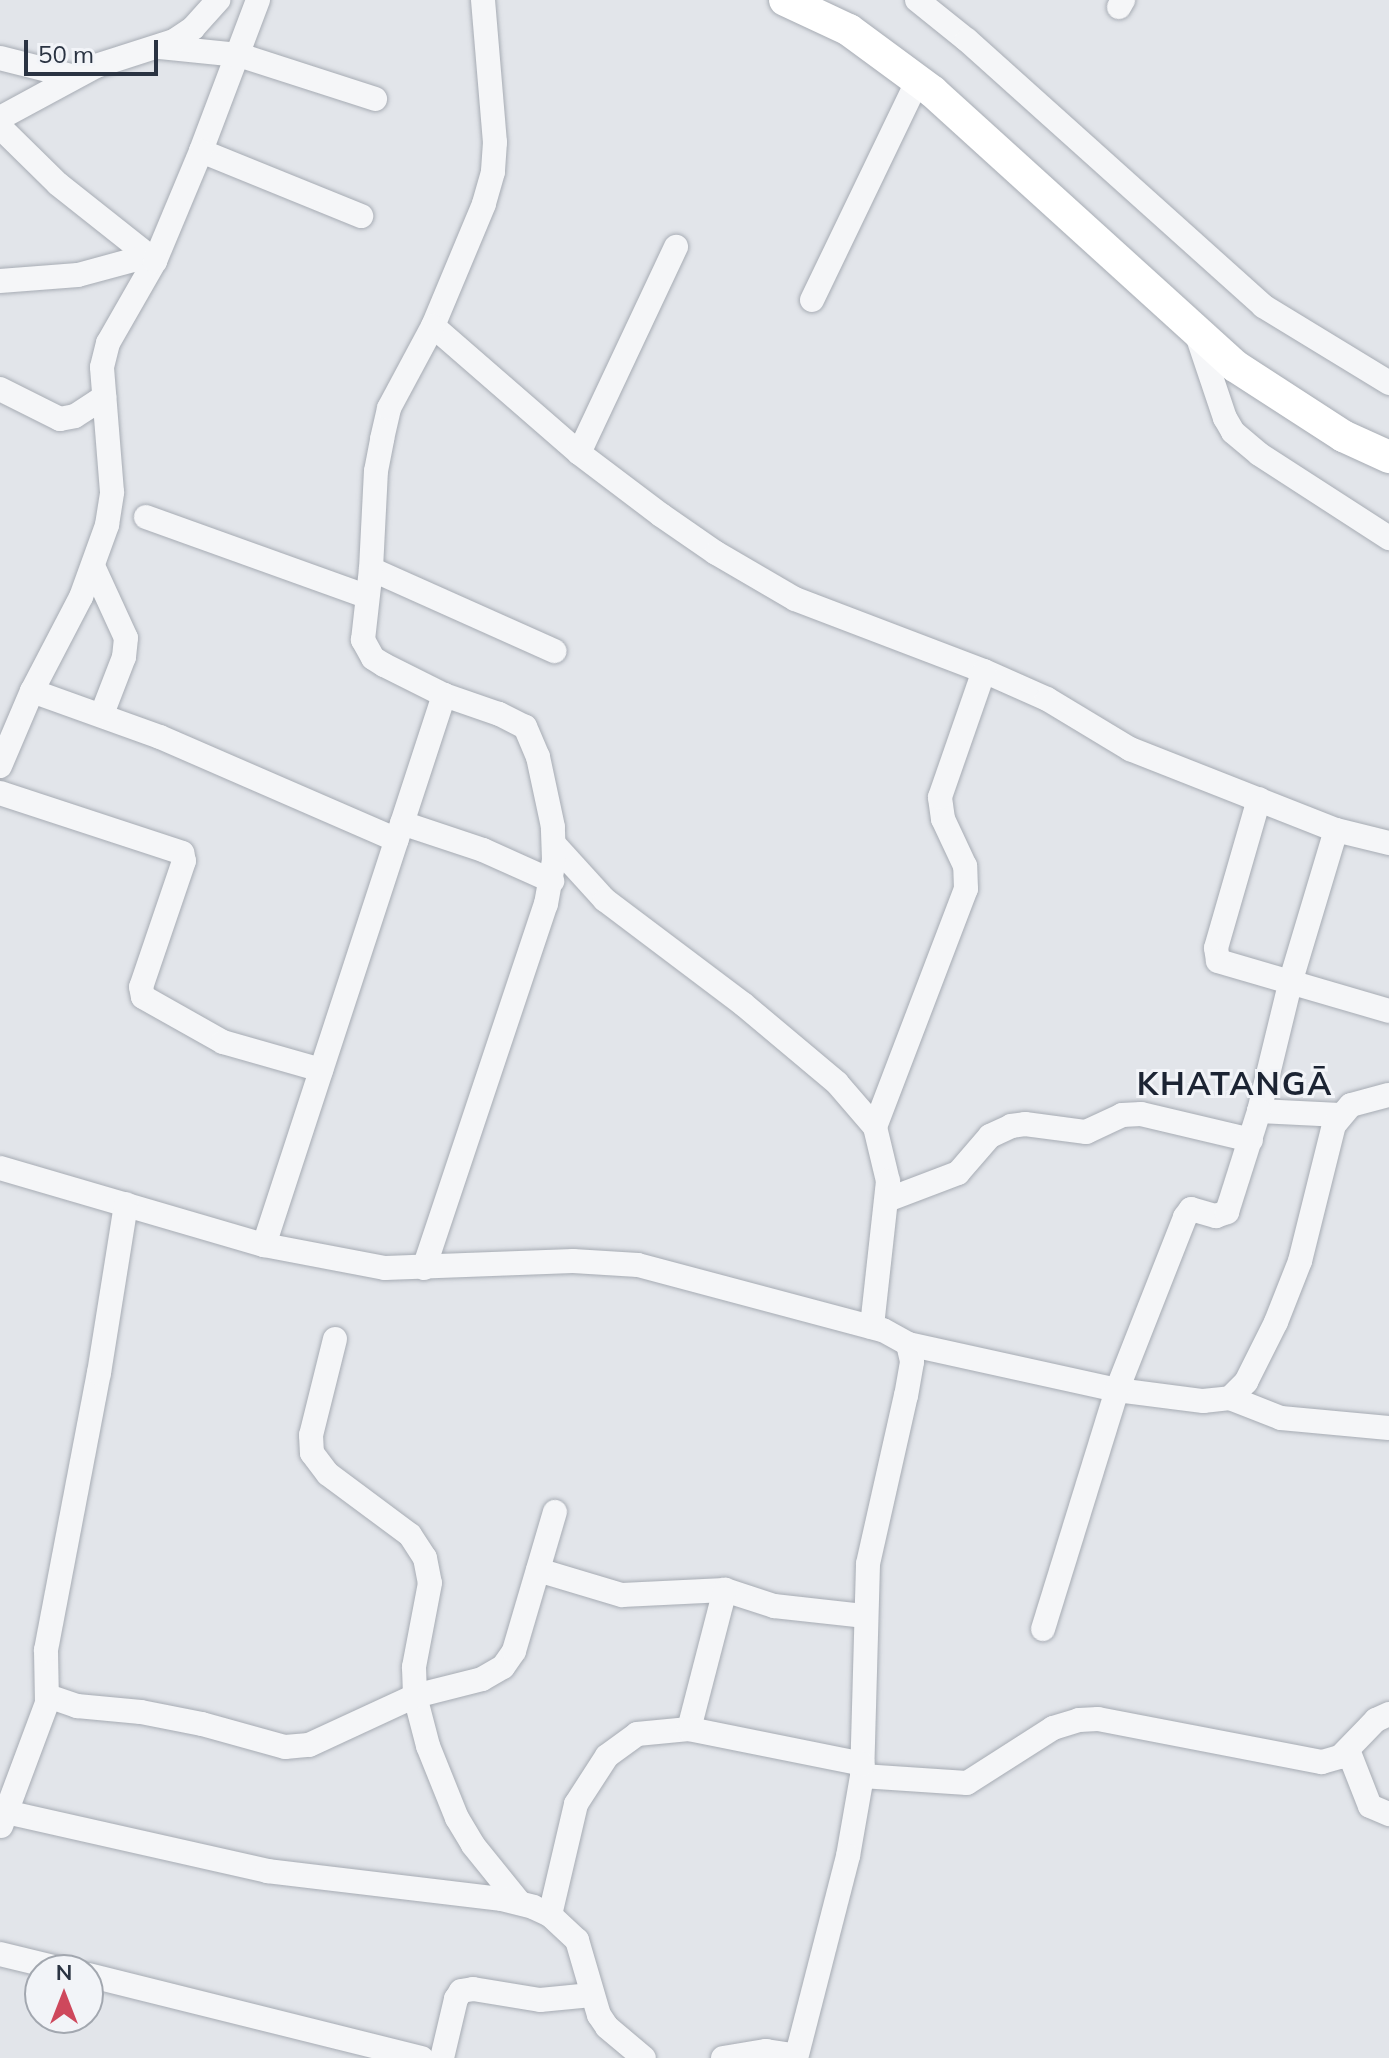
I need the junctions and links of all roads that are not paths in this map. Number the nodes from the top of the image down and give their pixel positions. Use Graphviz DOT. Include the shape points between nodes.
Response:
graph roads {
  1 [pos="218,0"];
  2 [pos="258,0"];
  3 [pos="483,0"];
  4 [pos="785,0"];
  5 [pos="917,0"];
  6 [pos="158,47"];
  7 [pos="239,55"];
  8 [pos="4,61"];
  9 [pos="75,77"];
  10 [pos="918,80"];
  11 [pos="375,99"];
  12 [pos="0,118"];
  13 [pos="0,127"];
  14 [pos="201,151"];
  15 [pos="361,216"];
  16 [pos="676,247"];
  17 [pos="152,258"];
  18 [pos="0,281"];
  19 [pos="812,300"];
  20 [pos="433,326"];
  21 [pos="1196,332"];
  22 [pos="1389,383"];
  23 [pos="0,389"];
  24 [pos="104,397"];
  25 [pos="579,453"];
  26 [pos="1389,457"];
  27 [pos="146,517"];
  28 [pos="1389,538"];
  29 [pos="93,566"];
  30 [pos="371,569"];
  31 [pos="366,596"];
  32 [pos="554,651"];
  33 [pos="984,671"];
  34 [pos="32,691"];
  35 [pos="444,695"];
  36 [pos="102,714"];
  37 [pos="0,766"];
  38 [pos="0,793"];
  39 [pos="1259,799"];
  40 [pos="1336,830"];
  41 [pos="399,832"];
  42 [pos="1389,843"];
  43 [pos="554,844"];
  44 [pos="552,881"];
  45 [pos="1291,980"];
  46 [pos="1389,1011"];
  47 [pos="321,1070"];
  48 [pos="1389,1095"];
  49 [pos="1259,1111"];
  50 [pos="1340,1115"];
  51 [pos="875,1127"];
  52 [pos="1251,1140"];
  53 [pos="0,1168"];
  54 [pos="887,1200"];
  55 [pos="126,1204"];
  56 [pos="264,1245"];
  57 [pos="424,1268"];
  58 [pos="872,1327"];
  59 [pos="335,1339"];
  60 [pos="908,1344"];
  61 [pos="1117,1390"];
  62 [pos="1230,1398"];
  63 [pos="1389,1428"];
  64 [pos="555,1512"];
  65 [pos="538,1570"];
  66 [pos="725,1590"];
  67 [pos="865,1616"];
  68 [pos="1043,1629"];
  69 [pos="48,1696"];
  70 [pos="415,1696"];
  71 [pos="1389,1714"];
  72 [pos="689,1729"];
  73 [pos="1348,1750"];
  74 [pos="862,1770"];
  75 [pos="1389,1814"];
  76 [pos="3,1820"];
  77 [pos="519,1902"];
  78 [pos="550,1915"];
  79 [pos="0,1954"];
  80 [pos="24,1960"];
  81 [pos="104,1979"];
  82 [pos="592,1995"];
  83 [pos="796,2057"];
  84 [pos="422,2058"];
  85 [pos="442,2058"];
  86 [pos="644,2058"];
  87 [pos="723,2058"];
  1 -- 6 [label="street" via="193,28"];
  2 -- 7 [label="street"];
  3 -- 20 [label="street" via="493,172"];
  4 -- 10 [label="main road" via="849,30"];
  5 -- 22 [label="street" via="1263,306"];
  6 -- 7 [label="street"];
  6 -- 9 [label="street"];
  7 -- 11 [label="street"];
  7 -- 14 [label="street"];
  8 -- 9 [label="street"];
  9 -- 12 [label="street"];
  10 -- 19 [label="street"];
  10 -- 21 [label="main road"];
  13 -- 17 [label="street" via="58,184"];
  14 -- 15 [label="street"];
  14 -- 17 [label="street"];
  16 -- 25 [label="street"];
  17 -- 18 [label="street" via="78,275"];
  17 -- 24 [label="street" via="108,343 102,367"];
  20 -- 25 [label="street"];
  20 -- 30 [label="street" via="389,408 376,471"];
  21 -- 26 [label="main road" via="1299,410"];
  21 -- 28 [label="street" via="1233,432"];
  23 -- 24 [label="street" via="65,420"];
  24 -- 29 [label="street" via="112,492"];
  25 -- 33 [label="street" via="716,553 795,599"];
  27 -- 31 [label="street"];
  29 -- 34 [label="street"];
  29 -- 36 [label="street" via="126,638"];
  30 -- 31 [label="street"];
  30 -- 32 [label="street"];
  31 -- 35 [label="street" via="362,629 373,658"];
  33 -- 39 [label="street" via="1047,699 1130,749"];
  33 -- 51 [label="street" via="940,797 943,819 965,866 966,889"];
  34 -- 36 [label="street"];
  34 -- 37 [label="street"];
  35 -- 41 [label="street"];
  35 -- 43 [label="street" via="499,714 531,735"];
  36 -- 41 [label="street"];
  38 -- 47 [label="street" via="182,853 184,861 141,987 143,997 223,1042"];
  39 -- 40 [label="street"];
  39 -- 45 [label="street" via="1215,953 1222,963"];
  40 -- 42 [label="street"];
  40 -- 45 [label="street"];
  41 -- 44 [label="street" via="483,850"];
  41 -- 47 [label="street"];
  43 -- 44 [label="street"];
  43 -- 51 [label="street" via="605,900 837,1083"];
  44 -- 57 [label="street"];
  45 -- 46 [label="street"];
  45 -- 49 [label="street"];
  47 -- 56 [label="street"];
  48 -- 50 [label="street" via="1351,1105"];
  49 -- 50 [label="street"];
  49 -- 52 [label="street"];
  50 -- 62 [label="street" via="1300,1261 1252,1370"];
  51 -- 54 [label="street" via="885,1162"];
  52 -- 54 [label="street" via="1141,1114 1122,1115 1086,1132 1011,1126 990,1136 958,1173"];
  52 -- 61 [label="street" via="1227,1212 1216,1216 1195,1209 1186,1214"];
  53 -- 55 [label="street"];
  54 -- 58 [label="street"];
  55 -- 56 [label="street"];
  55 -- 69 [label="street" via="46,1650"];
  56 -- 57 [label="street" via="385,1268"];
  57 -- 58 [label="street" via="611,1261"];
  58 -- 60 [label="street"];
  59 -- 70 [label="street" via="311,1435 312,1453 328,1474 410,1535 425,1558 430,1583 416,1651"];
  60 -- 61 [label="street"];
  60 -- 67 [label="street" via="912,1362 873,1530"];
  61 -- 62 [label="street" via="1203,1401"];
  61 -- 68 [label="street"];
  62 -- 63 [label="street" via="1281,1418"];
  64 -- 65 [label="street"];
  65 -- 66 [label="street" via="622,1595"];
  65 -- 70 [label="street" via="514,1651 503,1667 482,1679"];
  66 -- 67 [label="street" via="774,1606"];
  66 -- 72 [label="street"];
  67 -- 74 [label="street"];
  69 -- 70 [label="street" via="297,1747"];
  69 -- 76 [label="street"];
  70 -- 77 [label="street" via="457,1818"];
  71 -- 73 [label="street" via="1376,1720"];
  72 -- 74 [label="street"];
  72 -- 78 [label="street" via="647,1732 621,1743 587,1782 568,1831"];
  73 -- 74 [label="street" via="1331,1761 1310,1762 1128,1723 1079,1720 1053,1728 967,1783"];
  73 -- 75 [label="street" via="1370,1806"];
  74 -- 83 [label="street" via="848,1856"];
  76 -- 77 [label="street" via="267,1871"];
  77 -- 78 [label="street"];
  78 -- 82 [label="street" via="577,1940"];
  79 -- 80 [label="street"];
  81 -- 84 [label="street"];
  82 -- 85 [label="street" via="540,2000 461,1991"];
  82 -- 86 [label="street" via="607,2027"];
  83 -- 87 [label="street" via="766,2051"];
}
